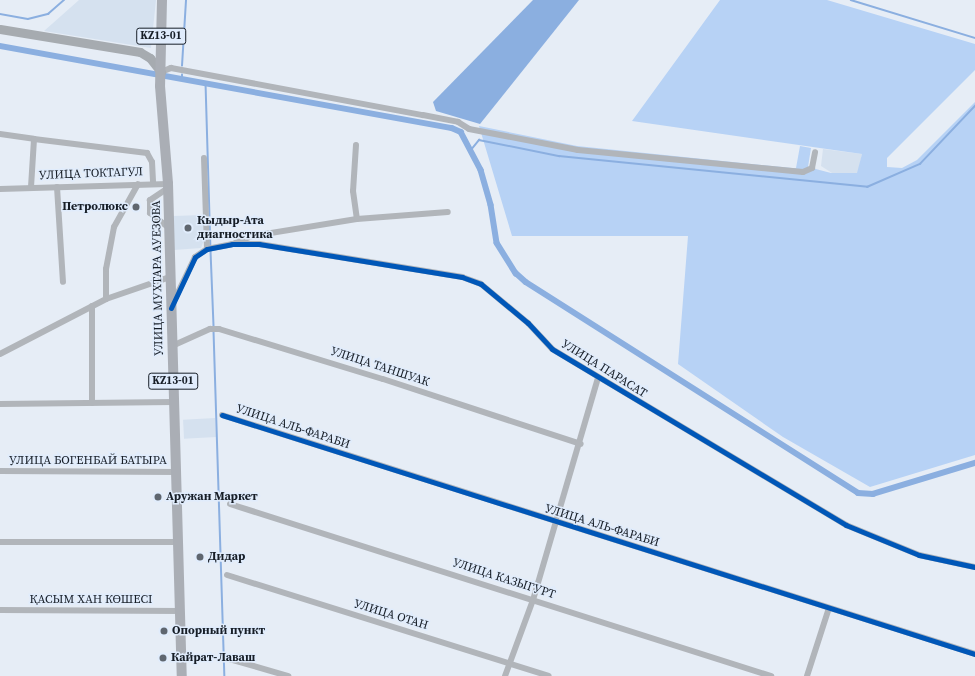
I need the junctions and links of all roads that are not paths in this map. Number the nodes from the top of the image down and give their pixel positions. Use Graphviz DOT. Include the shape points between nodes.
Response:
graph roads {
  1 [pos="162,0"];
  2 [pos="0,29"];
  3 [pos="161,72"];
  4 [pos="0,134"];
  5 [pos="34,139"];
  6 [pos="356,145"];
  7 [pos="815,152"];
  8 [pos="204,158"];
  9 [pos="153,183"];
  10 [pos="138,184"];
  11 [pos="168,186"];
  12 [pos="57,187"];
  13 [pos="30,188"];
  14 [pos="0,189"];
  15 [pos="448,212"];
  16 [pos="357,219"];
  17 [pos="169,228"];
  18 [pos="265,234"];
  19 [pos="232,244"];
  20 [pos="265,245"];
  21 [pos="210,249"];
  22 [pos="170,277"];
  23 [pos="63,282"];
  24 [pos="106,298"];
  25 [pos="92,306"];
  26 [pos="171,308"];
  27 [pos="172,346"];
  28 [pos="0,352"];
  29 [pos="598,378"];
  30 [pos="174,402"];
  31 [pos="92,403"];
  32 [pos="0,404"];
  33 [pos="222,415"];
  34 [pos="581,444"];
  35 [pos="0,471"];
  36 [pos="177,472"];
  37 [pos="230,504"];
  38 [pos="555,522"];
  39 [pos="0,542"];
  40 [pos="178,542"];
  41 [pos="975,567"];
  42 [pos="227,575"];
  43 [pos="533,600"];
  44 [pos="829,608"];
  45 [pos="0,610"];
  46 [pos="181,611"];
  47 [pos="975,654"];
  48 [pos="226,658"];
  49 [pos="509,663"];
  50 [pos="182,676"];
  51 [pos="288,676"];
  52 [pos="505,676"];
  53 [pos="549,676"];
  54 [pos="772,676"];
  55 [pos="807,676"];
  1 -- 3 [label="main road, KZ13-01"];
  2 -- 3 [label="main road" via="140,52 150,58"];
  3 -- 7 [label="street" via="171,68 423,115 458,122 469,129 578,150 803,172 812,168"];
  3 -- 11 [label="main road, УЛИЦА МУХТАРА АУЕЗОВА / KZ13-01"];
  4 -- 5 [label="street"];
  5 -- 9 [label="street, УЛИЦА ТОКТАГУЛ" via="147,154 152,162"];
  5 -- 13 [label="street, УЛИЦА ТОКТАГУЛ"];
  6 -- 16 [label="street" via="353,191"];
  8 -- 21 [label="street"];
  9 -- 10 [label="street, УЛИЦА ТОКТАГУЛ"];
  9 -- 11 [label="street, УЛИЦА ТОКТАГУЛ"];
  10 -- 12 [label="street, УЛИЦА ТОКТАГУЛ"];
  10 -- 24 [label="street" via="114,227 106,269"];
  11 -- 17 [label="main road, УЛИЦА МУХТАРА АУЕЗОВА / KZ13-01"];
  11 -- 17 [label="street" via="150,200 150,213"];
  12 -- 13 [label="street, УЛИЦА ТОКТАГУЛ"];
  12 -- 23 [label="street"];
  13 -- 14 [label="street, УЛИЦА ТОКТАГУЛ"];
  15 -- 16 [label="street"];
  16 -- 18 [label="street"];
  17 -- 22 [label="main road, УЛИЦА МУХТАРА АУЕЗОВА / KZ13-01"];
  18 -- 19 [label="street"];
  18 -- 20 [label="street"];
  19 -- 20 [label="street, УЛИЦА ПАРАСАТ"];
  19 -- 21 [label="street, УЛИЦА ПАРАСАТ"];
  20 -- 29 [label="street, УЛИЦА ПАРАСАТ" via="462,277 481,284 528,323 552,349"];
  21 -- 26 [label="street, УЛИЦА ПАРАСАТ" via="195,257"];
  22 -- 24 [label="street"];
  22 -- 26 [label="main road, УЛИЦА МУХТАРА АУЕЗОВА / KZ13-01"];
  24 -- 25 [label="street"];
  25 -- 28 [label="street"];
  25 -- 31 [label="street"];
  26 -- 27 [label="main road, УЛИЦА МУХТАРА АУЕЗОВА / KZ13-01"];
  27 -- 30 [label="main road, УЛИЦА МУХТАРА АУЕЗОВА / KZ13-01"];
  27 -- 34 [label="street, УЛИЦА ТАНШУАК" via="214,329 383,379"];
  29 -- 34 [label="street"];
  29 -- 41 [label="street, УЛИЦА ПАРАСАТ" via="864,533 919,555"];
  30 -- 31 [label="street"];
  30 -- 36 [label="main road, УЛИЦА МУХТАРА АУЕЗОВА / KZ13-01"];
  31 -- 32 [label="street"];
  33 -- 38 [label="street, УЛИЦА АЛЬ-ФАРАБИ"];
  34 -- 38 [label="street"];
  35 -- 36 [label="street, УЛИЦА БОГЕНБАЙ БАТЫРА"];
  36 -- 40 [label="main road, УЛИЦА МУХТАРА АУЕЗОВА / KZ13-01"];
  37 -- 43 [label="street, УЛИЦА КАЗЫГУРТ"];
  38 -- 43 [label="street"];
  38 -- 44 [label="street, УЛИЦА АЛЬ-ФАРАБИ"];
  39 -- 40 [label="street"];
  40 -- 46 [label="main road, УЛИЦА МУХТАРА АУЕЗОВА / KZ13-01"];
  42 -- 49 [label="street, УЛИЦА ОТАН"];
  43 -- 49 [label="street"];
  43 -- 54 [label="street, УЛИЦА КАЗЫГУРТ"];
  44 -- 47 [label="street, УЛИЦА АЛЬ-ФАРАБИ"];
  44 -- 55 [label="street"];
  45 -- 46 [label="street, ҚАСЫМ ХАН КӨШЕСІ"];
  46 -- 50 [label="main road, УЛИЦА МУХТАРА АУЕЗОВА / KZ13-01"];
  48 -- 51 [label="street"];
  49 -- 52 [label="street"];
  49 -- 53 [label="street, УЛИЦА ОТАН"];
}
